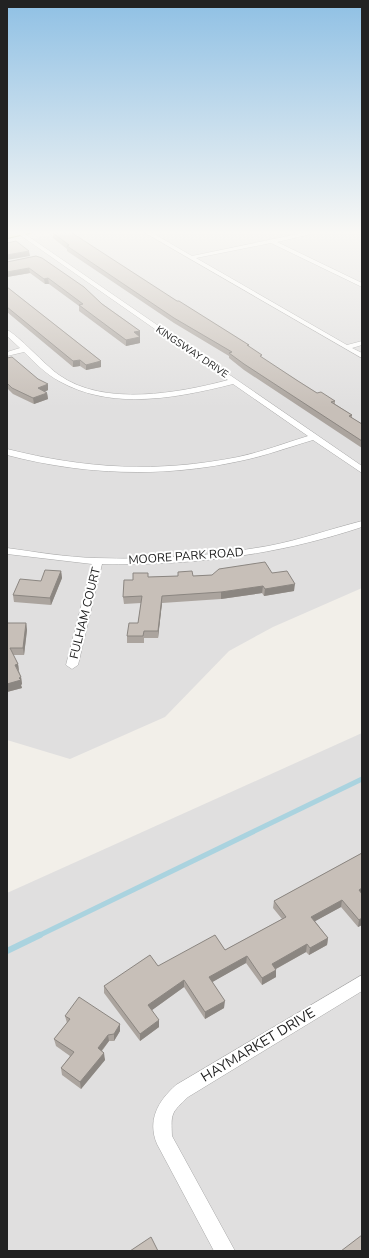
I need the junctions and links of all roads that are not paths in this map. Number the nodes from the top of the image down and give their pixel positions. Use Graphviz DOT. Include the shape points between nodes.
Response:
graph roads {
  1 [pos="100,290"];
  2 [pos="246,290"];
  3 [pos="7,332"];
  4 [pos="362,342"];
  5 [pos="346,347"];
  6 [pos="26,350"];
  7 [pos="7,354"];
  8 [pos="362,356"];
  9 [pos="234,381"];
  10 [pos="314,437"];
  11 [pos="7,452"];
  12 [pos="362,470"];
  13 [pos="362,524"];
  14 [pos="7,551"];
  15 [pos="98,561"];
  16 [pos="72,665"];
  17 [pos="362,982"];
  18 [pos="225,1251"];
  1 -- 9 [label="street, KINGSWAY DRIVE"];
  2 -- 5 [label="street"];
  3 -- 6 [label="street"];
  4 -- 5 [label="street"];
  5 -- 8 [label="street"];
  6 -- 7 [label="street"];
  6 -- 9 [label="street" via="57,377 90,391 108,395 134,398 162,396"];
  9 -- 10 [label="street, KINGSWAY DRIVE"];
  10 -- 11 [label="street" via="240,458 153,469 67,465"];
  10 -- 12 [label="street, KINGSWAY DRIVE"];
  13 -- 15 [label="street, MOORE PARK ROAD" via="287,545 220,555"];
  14 -- 15 [label="street, MOORE PARK ROAD"];
  15 -- 16 [label="street, FULHAM COURT"];
  17 -- 18 [label="street, HAYMARKET DRIVE" via="182,1091 169,1103 162,1116 163,1138"];
}
